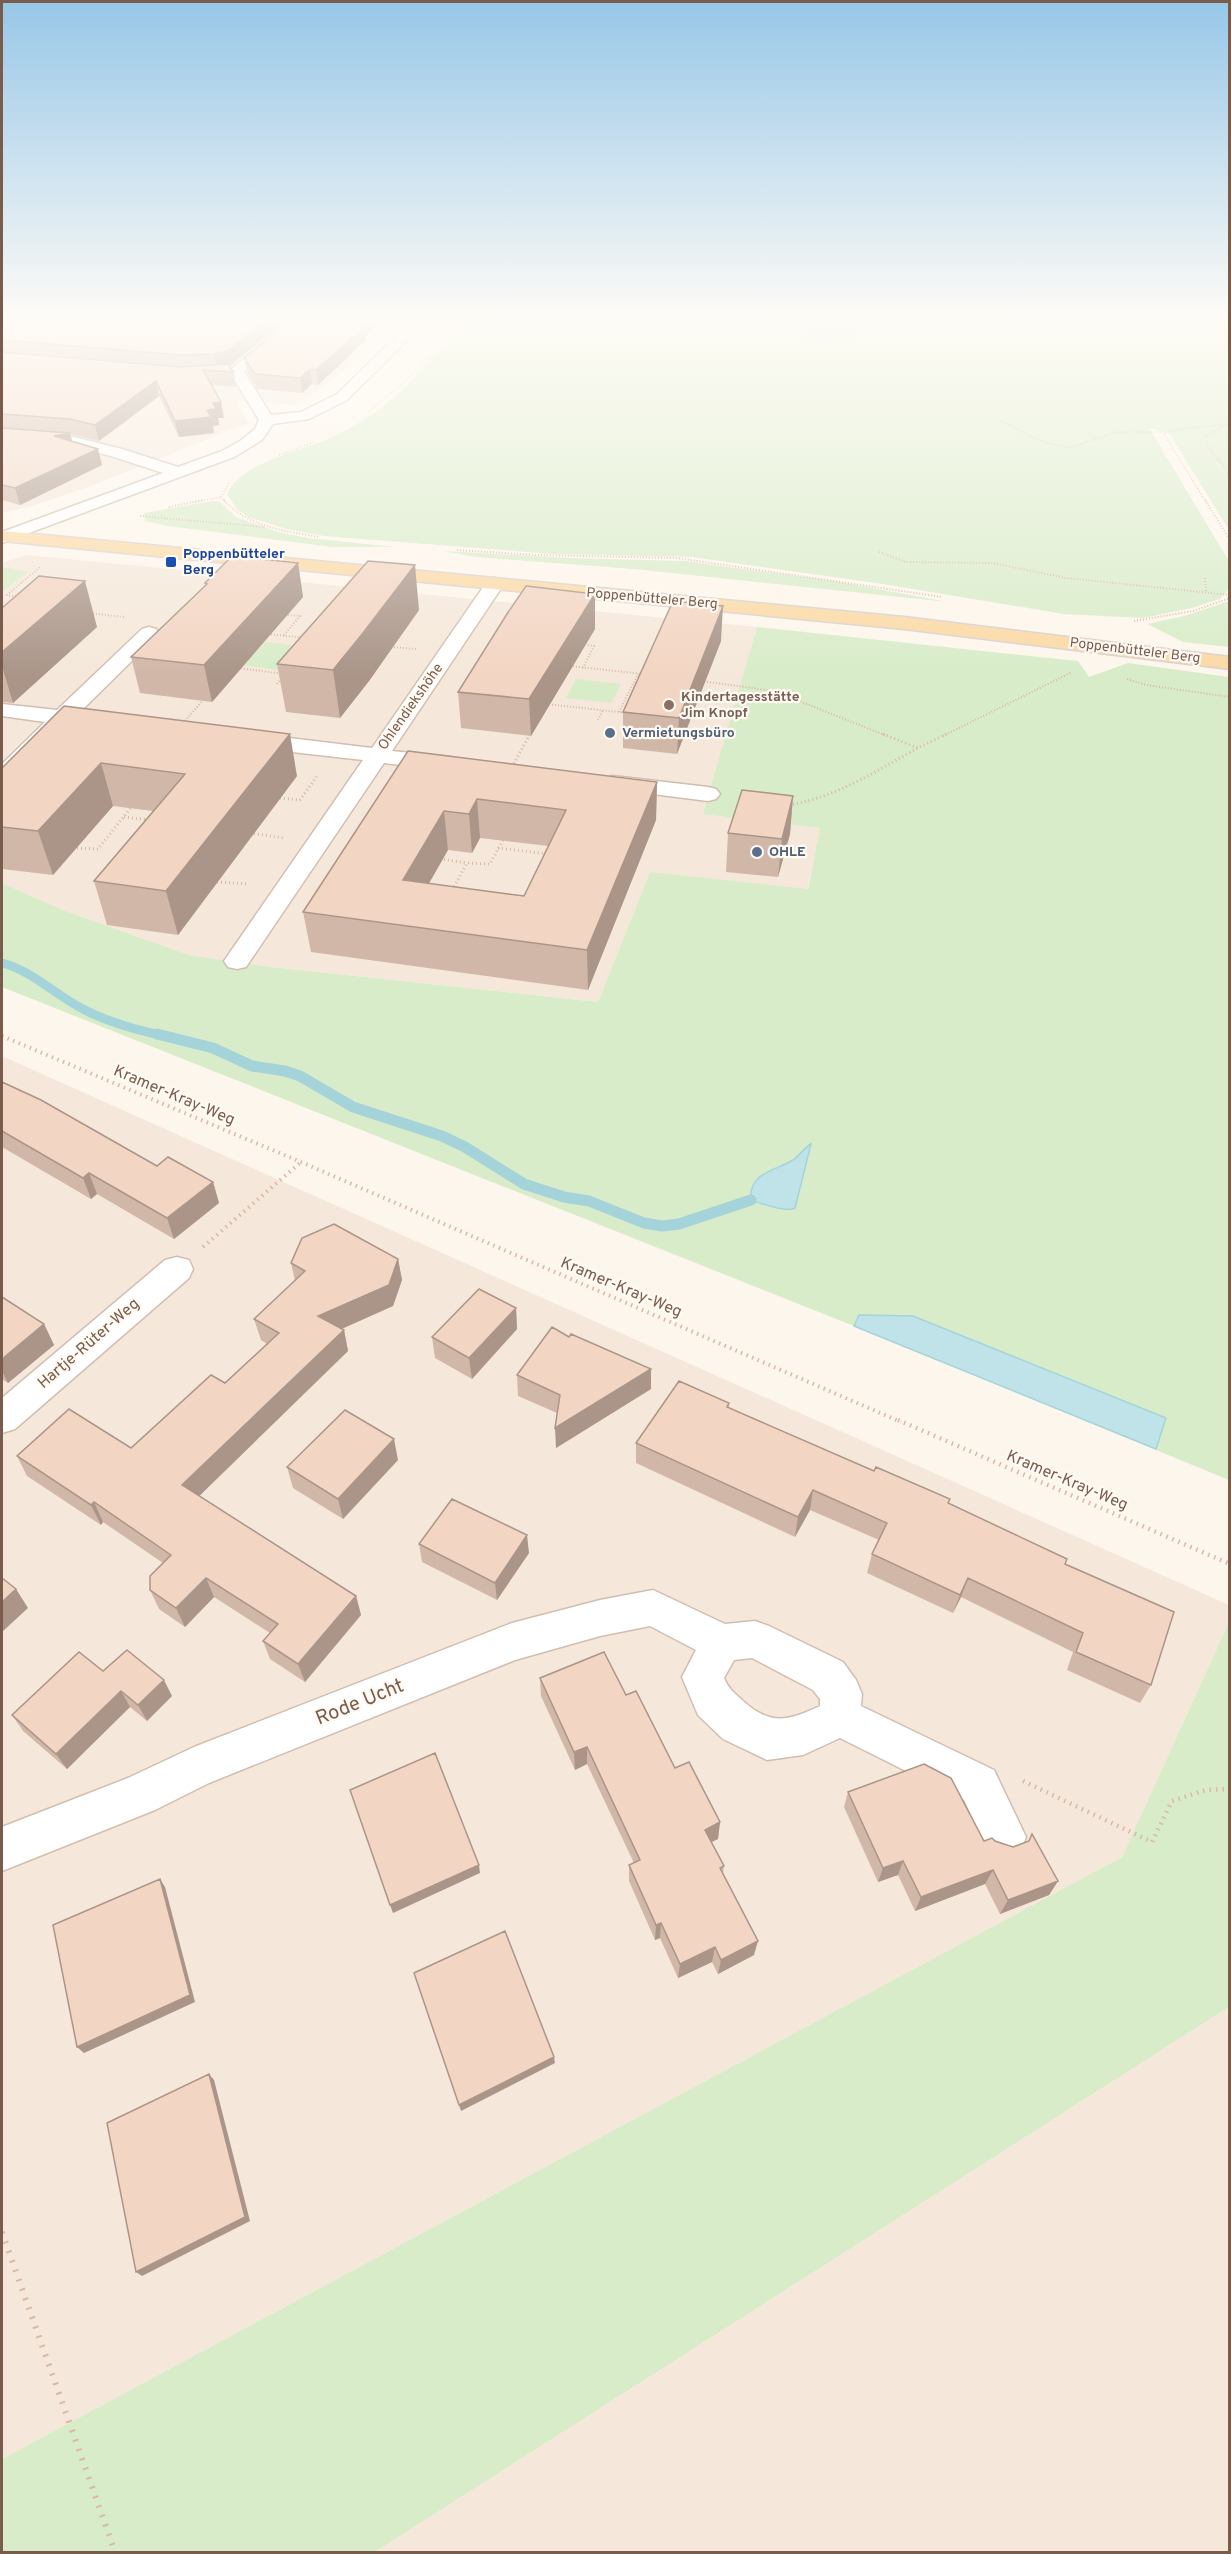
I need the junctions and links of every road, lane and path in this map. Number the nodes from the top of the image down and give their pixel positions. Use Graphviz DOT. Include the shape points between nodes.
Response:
graph roads {
  1 [pos="28,438"];
  2 [pos="253,438"];
  3 [pos="1035,438"];
  4 [pos="1098,438"];
  5 [pos="1167,438"];
  6 [pos="1206,438"];
  7 [pos="317,441"];
  8 [pos="1069,448"];
  9 [pos="1073,453"];
  10 [pos="276,456"];
  11 [pos="177,472"];
  12 [pos="231,479"];
  13 [pos="1230,494"];
  14 [pos="136,516"];
  15 [pos="270,528"];
  16 [pos="3,537"];
  17 [pos="326,538"];
  18 [pos="1230,540"];
  19 [pos="61,542"];
  20 [pos="453,550"];
  21 [pos="879,552"];
  22 [pos="1204,578"];
  23 [pos="495,584"];
  24 [pos="1206,591"];
  25 [pos="1230,596"];
  26 [pos="27,597"];
  27 [pos="949,598"];
  28 [pos="85,613"];
  29 [pos="287,615"];
  30 [pos="130,618"];
  31 [pos="1129,621"];
  32 [pos="148,633"];
  33 [pos="266,634"];
  34 [pos="284,635"];
  35 [pos="315,639"];
  36 [pos="586,645"];
  37 [pos="388,646"];
  38 [pos="1119,649"];
  39 [pos="448,653"];
  40 [pos="242,659"];
  41 [pos="1230,663"];
  42 [pos="560,665"];
  43 [pos="583,668"];
  44 [pos="638,674"];
  45 [pos="646,675"];
  46 [pos="1121,675"];
  47 [pos="701,681"];
  48 [pos="277,684"];
  49 [pos="210,693"];
  50 [pos="1230,697"];
  51 [pos="537,703"];
  52 [pos="546,704"];
  53 [pos="2,710"];
  54 [pos="603,710"];
  55 [pos="619,712"];
  56 [pos="542,713"];
  57 [pos="638,714"];
  58 [pos="63,717"];
  59 [pos="598,720"];
  60 [pos="121,725"];
  61 [pos="178,728"];
  62 [pos="532,729"];
  63 [pos="918,748"];
  64 [pos="335,750"];
  65 [pos="378,755"];
  66 [pos="510,771"];
  67 [pos="2,776"];
  68 [pos="594,780"];
  69 [pos="708,794"];
  70 [pos="280,798"];
  71 [pos="135,803"];
  72 [pos="786,805"];
  73 [pos="124,817"];
  74 [pos="158,821"];
  75 [pos="508,829"];
  76 [pos="248,833"];
  77 [pos="281,837"];
  78 [pos="318,842"];
  79 [pos="275,847"];
  80 [pos="77,848"];
  81 [pos="498,848"];
  82 [pos="554,855"];
  83 [pos="433,858"];
  84 [pos="467,863"];
  85 [pos="255,876"];
  86 [pos="217,882"];
  87 [pos="443,889"];
  88 [pos="452,890"];
  89 [pos="448,898"];
  90 [pos="237,961"];
  91 [pos="2,1036"];
  92 [pos="301,1162"];
  93 [pos="177,1269"];
  94 [pos="2,1419"];
  95 [pos="1230,1564"];
  96 [pos="722,1643"];
  97 [pos="840,1717"];
  98 [pos="1230,1789"];
  99 [pos="1160,1823"];
  100 [pos="1004,1837"];
  101 [pos="2,1849"];
  102 [pos="2,2232"];
  103 [pos="115,2553"];
  1 -- 11 [label="street" via="74,442"];
  2 -- 11 [label="street" via="240,448"];
  3 -- 8 [label="path"];
  4 -- 8 [label="path"];
  5 -- 18 [label="path"];
  6 -- 13 [label="path" via="1208,450 1229,476"];
  7 -- 10 [label="path"];
  8 -- 9 [label="path"];
  11 -- 16 [label="street"];
  12 -- 15 [label="path" via="221,497 227,505"];
  14 -- 15 [label="path"];
  15 -- 17 [label="path"];
  16 -- 19 [label="main road, Poppenbütteler Berg"];
  19 -- 23 [label="main road, Poppenbütteler Berg"];
  19 -- 26 [label="path" via="48,553 37,571 7,595"];
  20 -- 27 [label="path" via="677,558"];
  21 -- 24 [label="path" via="906,562 992,563 1066,578"];
  22 -- 24 [label="path"];
  23 -- 38 [label="main road, Poppenbütteler Berg" via="904,623"];
  23 -- 39 [label="street, Ohlendiekshöhe"];
  24 -- 25 [label="path"];
  25 -- 31 [label="path" via="1193,611"];
  28 -- 30 [label="path"];
  29 -- 34 [label="path" via="300,616"];
  32 -- 58 [label="street"];
  33 -- 34 [label="path"];
  34 -- 35 [label="path"];
  36 -- 43 [label="path" via="594,646"];
  37 -- 39 [label="path"];
  38 -- 41 [label="main road, Poppenbütteler Berg"];
  38 -- 63 [label="path"];
  39 -- 65 [label="street, Ohlendiekshöhe"];
  40 -- 48 [label="path" via="234,668 284,674"];
  42 -- 43 [label="path"];
  43 -- 44 [label="path"];
  44 -- 45 [label="path"];
  44 -- 55 [label="path"];
  46 -- 50 [label="path" via="1146,685"];
  47 -- 63 [label="path" via="774,691"];
  49 -- 61 [label="path"];
  51 -- 52 [label="path"];
  52 -- 54 [label="path"];
  52 -- 56 [label="path"];
  53 -- 58 [label="street"];
  54 -- 55 [label="path"];
  54 -- 59 [label="path"];
  55 -- 57 [label="path"];
  58 -- 60 [label="street"];
  58 -- 67 [label="street"];
  61 -- 64 [label="street, Ohlendiekshöhe"];
  62 -- 66 [label="path"];
  63 -- 72 [label="path" via="815,800"];
  64 -- 65 [label="street, Ohlendiekshöhe"];
  64 -- 70 [label="path" via="300,800"];
  65 -- 66 [label="street"];
  65 -- 78 [label="street"];
  68 -- 69 [label="street"];
  71 -- 73 [label="path"];
  73 -- 74 [label="path"];
  73 -- 80 [label="path" via="98,849"];
  75 -- 81 [label="path"];
  76 -- 77 [label="path"];
  77 -- 78 [label="path"];
  77 -- 79 [label="path"];
  78 -- 90 [label="street"];
  81 -- 82 [label="path"];
  81 -- 84 [label="path" via="490,864"];
  83 -- 84 [label="path"];
  84 -- 88 [label="path"];
  85 -- 86 [label="path" via="248,885"];
  87 -- 88 [label="path"];
  88 -- 89 [label="path"];
  91 -- 92 [label="path, Kramer-Kray-Weg"];
  92 -- 93 [label="path"];
  92 -- 95 [label="path, Kramer-Kray-Weg"];
  93 -- 94 [label="street, Hartje-Rüter-Weg"];
  96 -- 97 [label="street" via="755,1639 828,1676 842,1694"];
  96 -- 97 [label="street" via="703,1677 713,1701 738,1725 766,1740 803,1735"];
  96 -- 101 [label="street, Rode Ucht" via="653,1608 512,1642"];
  97 -- 100 [label="street" via="979,1785"];
  98 -- 99 [label="path" via="1206,1790 1172,1801"];
  102 -- 103 [label="path"];
}
